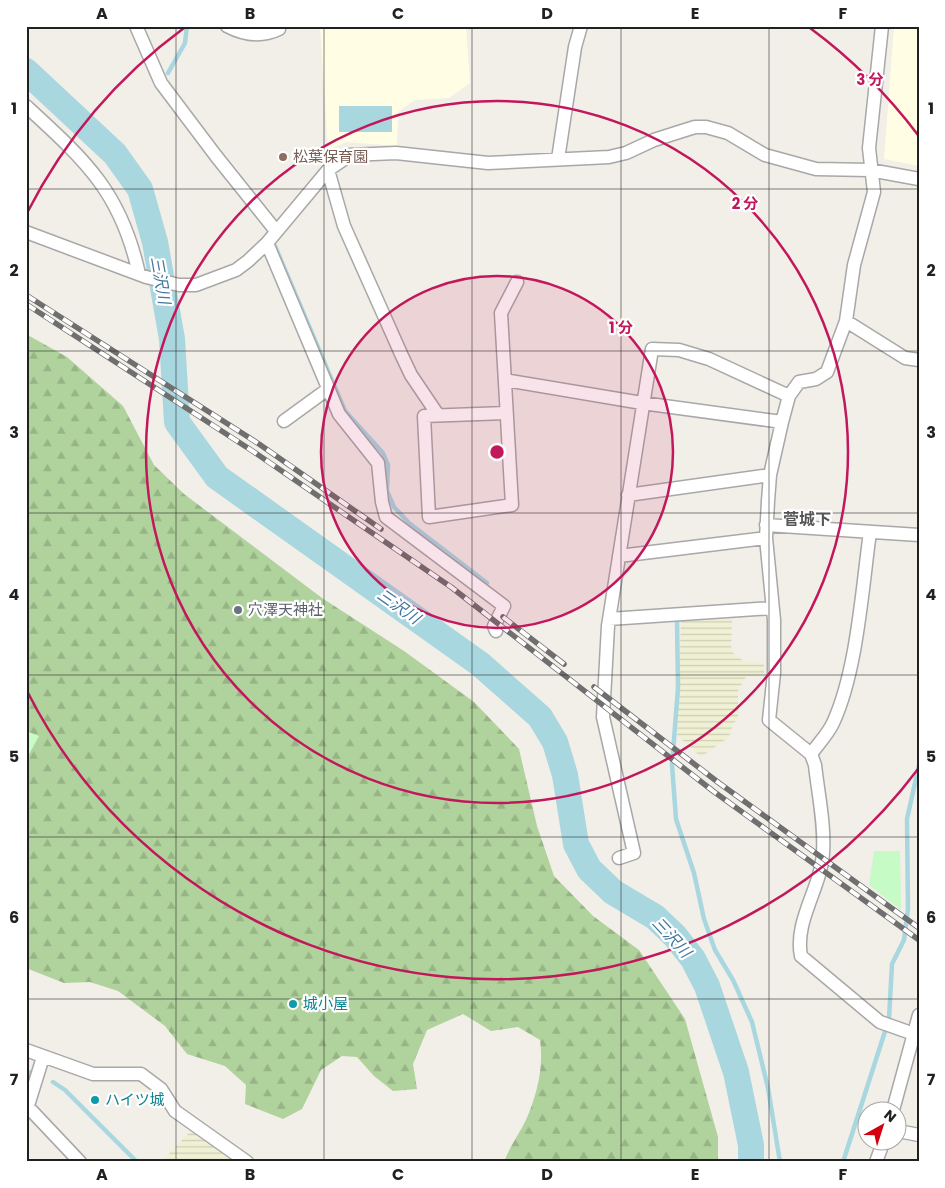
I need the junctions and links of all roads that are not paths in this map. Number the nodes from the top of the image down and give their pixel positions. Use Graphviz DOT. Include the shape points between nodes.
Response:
graph roads {
  1 [pos="136,26"];
  2 [pos="227,26"];
  3 [pos="279,26"];
  4 [pos="581,26"];
  5 [pos="882,26"];
  6 [pos="26,106"];
  7 [pos="558,159"];
  8 [pos="328,170"];
  9 [pos="870,170"];
  10 [pos="919,179"];
  11 [pos="276,231"];
  12 [pos="26,232"];
  13 [pos="266,243"];
  14 [pos="142,276"];
  15 [pos="518,282"];
  16 [pos="846,321"];
  17 [pos="919,360"];
  18 [pos="505,380"];
  19 [pos="328,389"];
  20 [pos="789,396"];
  21 [pos="642,403"];
  22 [pos="506,413"];
  23 [pos="438,415"];
  24 [pos="284,421"];
  25 [pos="782,422"];
  26 [pos="770,475"];
  27 [pos="628,495"];
  28 [pos="766,531"];
  29 [pos="870,532"];
  30 [pos="919,535"];
  31 [pos="619,556"];
  32 [pos="772,608"];
  33 [pos="609,619"];
  34 [pos="496,631"];
  35 [pos="811,754"];
  36 [pos="619,858"];
  37 [pos="919,1016"];
  38 [pos="914,1034"];
  39 [pos="26,1050"];
  40 [pos="43,1057"];
  41 [pos="896,1100"];
  42 [pos="27,1109"];
  43 [pos="880,1150"];
  44 [pos="80,1162"];
  45 [pos="247,1162"];
  46 [pos="876,1162"];
  1 -- 11 [label="street" via="161,83"];
  2 -- 3 [label="street" via="239,32 267,34"];
  4 -- 7 [label="street"];
  5 -- 9 [label="street" via="869,148"];
  6 -- 14 [label="street" via="77,152 104,185 122,218"];
  7 -- 8 [label="street" via="488,163 396,153 365,153 350,155"];
  7 -- 9 [label="street" via="609,157 695,127 706,127 728,133 765,155 816,169"];
  8 -- 11 [label="street"];
  8 -- 23 [label="street" via="344,226 402,356"];
  9 -- 10 [label="street"];
  9 -- 16 [label="street" via="874,192 854,265"];
  11 -- 13 [label="street"];
  12 -- 14 [label="street"];
  13 -- 14 [label="street" via="236,270 196,285 179,285"];
  13 -- 19 [label="street"];
  15 -- 18 [label="street" via="501,312"];
  16 -- 17 [label="street" via="904,358"];
  16 -- 20 [label="street" via="827,372 816,379 799,382"];
  18 -- 21 [label="street"];
  18 -- 22 [label="street"];
  19 -- 24 [label="street"];
  19 -- 34 [label="street" via="339,414 378,463 386,517 504,606 494,626"];
  20 -- 21 [label="street" via="709,359 678,350 652,349"];
  20 -- 25 [label="street"];
  21 -- 25 [label="street"];
  21 -- 27 [label="street"];
  22 -- 23 [label="street"];
  22 -- 23 [label="street" via="512,505 429,516 424,416"];
  25 -- 26 [label="street"];
  26 -- 27 [label="street"];
  26 -- 28 [label="street"];
  27 -- 31 [label="street"];
  28 -- 29 [label="street"];
  28 -- 31 [label="street"];
  28 -- 32 [label="street"];
  29 -- 30 [label="street"];
  29 -- 35 [label="street" via="847,681 833,724"];
  31 -- 33 [label="street"];
  32 -- 33 [label="street"];
  32 -- 35 [label="street" via="774,673 769,720"];
  33 -- 36 [label="street" via="603,718 634,853"];
  35 -- 38 [label="street" via="815,765 823,853 816,888 800,930 801,956 886,1025"];
  37 -- 38 [label="street"];
  38 -- 41 [label="street"];
  39 -- 40 [label="street"];
  40 -- 42 [label="street"];
  40 -- 45 [label="street" via="93,1074 141,1074 161,1089 175,1111"];
  42 -- 44 [label="street"];
  43 -- 46 [label="street"];
}
